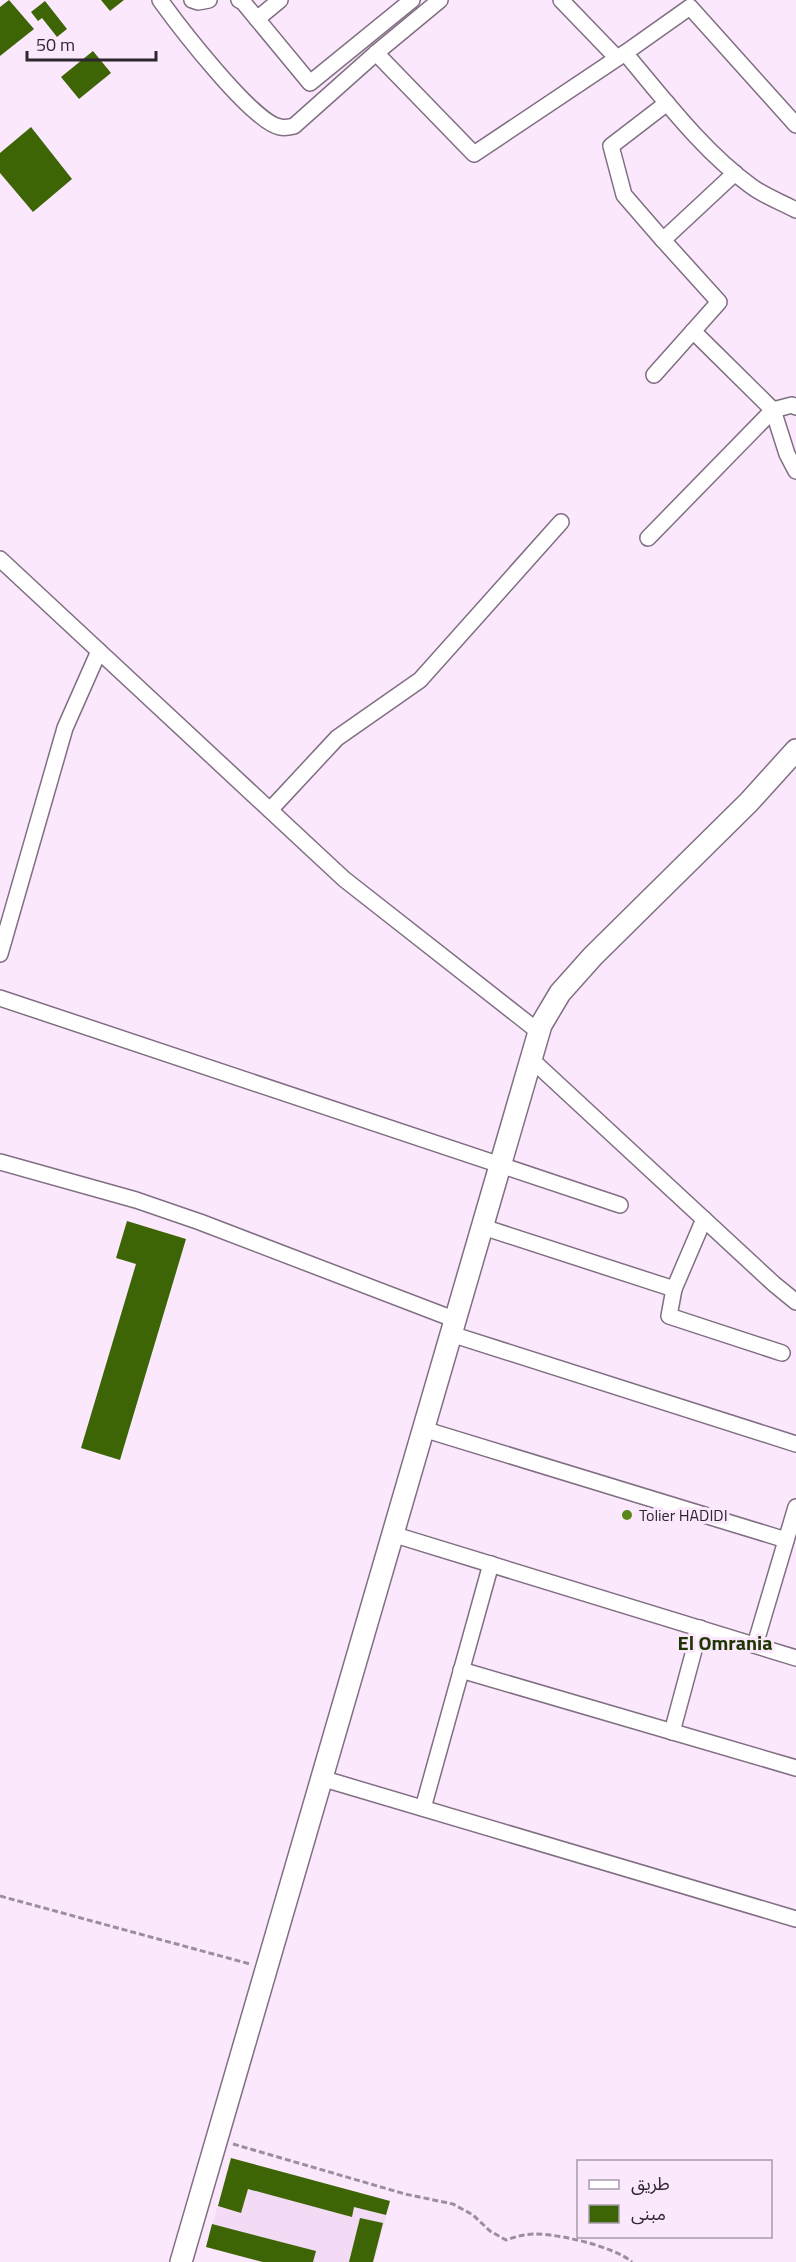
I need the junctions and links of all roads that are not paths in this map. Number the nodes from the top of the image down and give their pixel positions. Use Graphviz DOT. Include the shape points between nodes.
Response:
graph roads {
  1 [pos="160,0"];
  2 [pos="192,0"];
  3 [pos="209,0"];
  4 [pos="239,0"];
  5 [pos="280,0"];
  6 [pos="412,0"];
  7 [pos="440,0"];
  8 [pos="561,0"];
  9 [pos="695,3"];
  10 [pos="257,19"];
  11 [pos="376,54"];
  12 [pos="621,55"];
  13 [pos="667,103"];
  14 [pos="796,124"];
  15 [pos="735,173"];
  16 [pos="796,210"];
  17 [pos="663,240"];
  18 [pos="693,331"];
  19 [pos="654,375"];
  20 [pos="796,408"];
  21 [pos="773,411"];
  22 [pos="796,471"];
  23 [pos="561,522"];
  24 [pos="648,537"];
  25 [pos="0,559"];
  26 [pos="99,651"];
  27 [pos="796,750"];
  28 [pos="270,810"];
  29 [pos="0,954"];
  30 [pos="0,998"];
  31 [pos="539,1032"];
  32 [pos="532,1060"];
  33 [pos="0,1162"];
  34 [pos="501,1166"];
  35 [pos="620,1205"];
  36 [pos="704,1219"];
  37 [pos="483,1227"];
  38 [pos="674,1289"];
  39 [pos="796,1302"];
  40 [pos="454,1327"];
  41 [pos="782,1353"];
  42 [pos="423,1430"];
  43 [pos="796,1444"];
  44 [pos="796,1507"];
  45 [pos="392,1534"];
  46 [pos="786,1540"];
  47 [pos="491,1564"];
  48 [pos="700,1628"];
  49 [pos="755,1645"];
  50 [pos="796,1658"];
  51 [pos="461,1670"];
  52 [pos="672,1732"];
  53 [pos="796,1768"];
  54 [pos="321,1778"];
  55 [pos="423,1808"];
  56 [pos="796,1919"];
  57 [pos="181,2262"];
  1 -- 11 [label="street" via="253,111 279,127 294,126"];
  2 -- 3 [label="street"];
  4 -- 10 [label="street"];
  5 -- 10 [label="street"];
  6 -- 10 [label="street" via="310,83"];
  7 -- 11 [label="street"];
  8 -- 12 [label="street"];
  9 -- 12 [label="street"];
  9 -- 14 [label="street"];
  11 -- 12 [label="street" via="474,154"];
  12 -- 13 [label="street"];
  13 -- 15 [label="street"];
  13 -- 17 [label="street" via="611,146 624,195"];
  15 -- 16 [label="street" via="753,188"];
  15 -- 17 [label="street"];
  17 -- 18 [label="street" via="719,302"];
  18 -- 19 [label="street"];
  18 -- 21 [label="street"];
  20 -- 21 [label="street" via="792,405"];
  21 -- 22 [label="street"];
  21 -- 24 [label="street"];
  23 -- 28 [label="street" via="420,680 337,738"];
  25 -- 26 [label="street"];
  26 -- 28 [label="street"];
  26 -- 29 [label="street" via="65,728"];
  27 -- 31 [label="street" via="749,802 592,956 560,993"];
  28 -- 31 [label="street" via="344,879"];
  30 -- 34 [label="street"];
  31 -- 32 [label="street"];
  32 -- 34 [label="street"];
  32 -- 36 [label="street"];
  33 -- 40 [label="street" via="200,1222"];
  34 -- 35 [label="street"];
  34 -- 37 [label="street"];
  36 -- 38 [label="street"];
  36 -- 39 [label="street"];
  37 -- 38 [label="street"];
  37 -- 40 [label="street"];
  38 -- 41 [label="street" via="669,1316"];
  40 -- 42 [label="street"];
  40 -- 43 [label="street"];
  42 -- 45 [label="street"];
  42 -- 46 [label="street"];
  44 -- 46 [label="street"];
  45 -- 47 [label="street"];
  45 -- 54 [label="street"];
  46 -- 49 [label="street"];
  47 -- 48 [label="street"];
  47 -- 51 [label="street"];
  48 -- 49 [label="street"];
  48 -- 52 [label="street"];
  49 -- 50 [label="street"];
  51 -- 52 [label="street"];
  51 -- 55 [label="street"];
  52 -- 53 [label="street"];
  54 -- 55 [label="street"];
  54 -- 57 [label="street"];
  55 -- 56 [label="street"];
}
